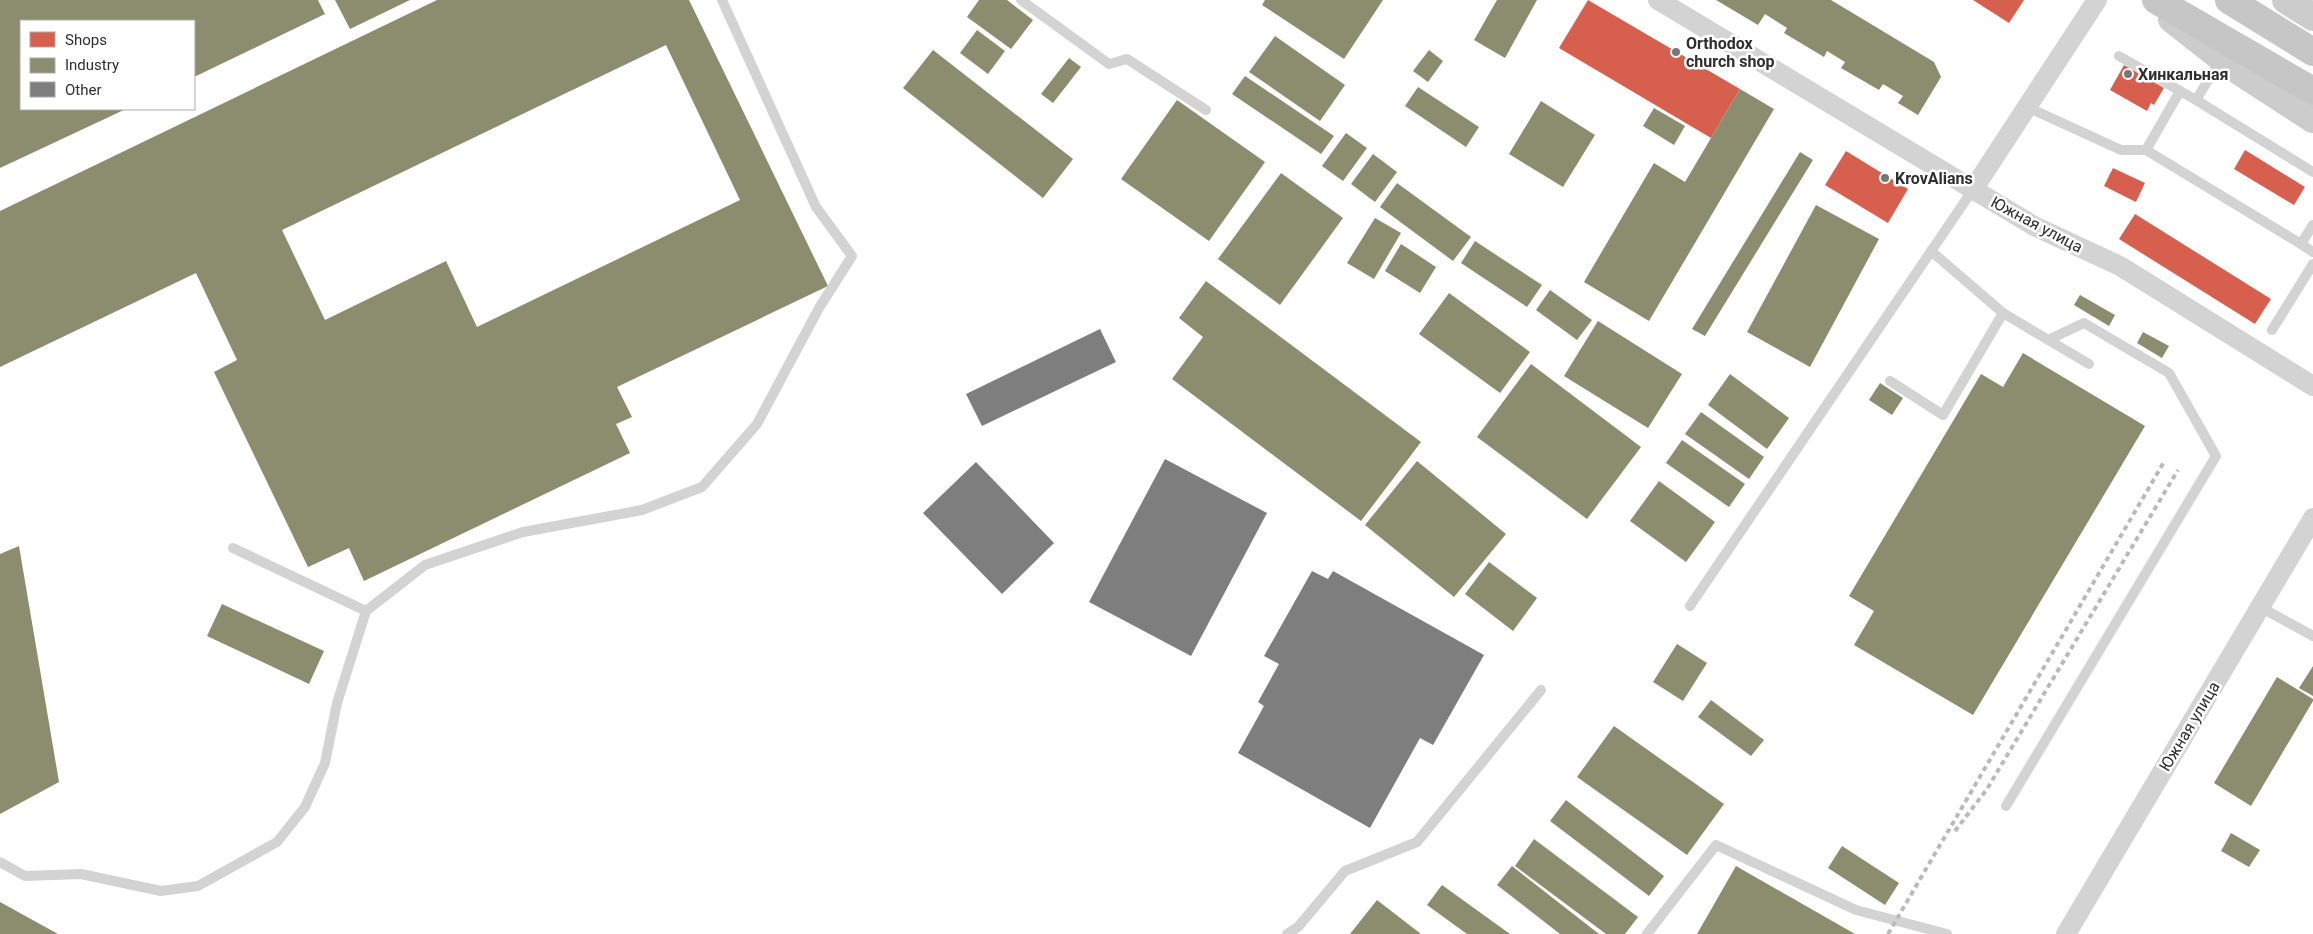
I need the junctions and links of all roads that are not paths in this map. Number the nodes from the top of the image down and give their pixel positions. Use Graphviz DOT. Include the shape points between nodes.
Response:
graph roads {
  1 [pos="722,0"];
  2 [pos="1021,0"];
  3 [pos="1658,0"];
  4 [pos="2097,0"];
  5 [pos="2148,0"];
  6 [pos="2156,0"];
  7 [pos="2229,0"];
  8 [pos="2286,0"];
  9 [pos="2313,17"];
  10 [pos="2313,52"];
  11 [pos="2119,56"];
  12 [pos="2221,58"];
  13 [pos="2180,91"];
  14 [pos="2313,91"];
  15 [pos="2196,100"];
  16 [pos="2027,107"];
  17 [pos="1206,110"];
  18 [pos="2313,119"];
  19 [pos="2146,150"];
  20 [pos="2313,172"];
  21 [pos="1974,188"];
  22 [pos="2313,225"];
  23 [pos="2301,244"];
  24 [pos="1931,251"];
  25 [pos="2313,252"];
  26 [pos="2313,264"];
  27 [pos="2003,313"];
  28 [pos="2272,330"];
  29 [pos="2048,340"];
  30 [pos="2089,364"];
  31 [pos="1890,381"];
  32 [pos="2313,386"];
  33 [pos="2313,518"];
  34 [pos="232,548"];
  35 [pos="1690,606"];
  36 [pos="2260,607"];
  37 [pos="366,611"];
  38 [pos="2313,636"];
  39 [pos="1541,690"];
  40 [pos="2006,806"];
  41 [pos="0,862"];
  42 [pos="2071,932"];
  43 [pos="1287,934"];
  44 [pos="1647,934"];
  45 [pos="1947,934"];
  1 -- 37 [label="lane" via="816,208 852,256 819,308 757,424 702,487 642,510 523,532 425,565"];
  2 -- 17 [label="lane" via="1109,64 1127,59"];
  3 -- 21 [label="street, Южная улица"];
  4 -- 16 [label="street"];
  5 -- 12 [label="main road"];
  6 -- 14 [label="main road"];
  7 -- 10 [label="main road"];
  8 -- 9 [label="main road"];
  11 -- 13 [label="lane"];
  12 -- 15 [label="lane"];
  12 -- 18 [label="main road"];
  13 -- 15 [label="lane"];
  13 -- 19 [label="lane"];
  15 -- 20 [label="lane"];
  16 -- 19 [label="lane" via="2121,150"];
  16 -- 21 [label="street"];
  19 -- 23 [label="lane"];
  21 -- 24 [label="lane"];
  21 -- 32 [label="street, Южная улица" via="2034,226 2120,266"];
  22 -- 23 [label="lane"];
  23 -- 25 [label="lane"];
  24 -- 27 [label="lane"];
  24 -- 35 [label="lane"];
  26 -- 28 [label="lane"];
  27 -- 29 [label="lane"];
  27 -- 31 [label="lane" via="1943,415"];
  29 -- 30 [label="lane"];
  29 -- 40 [label="lane" via="2084,323 2169,373 2216,456"];
  33 -- 36 [label="street, Южная улица"];
  34 -- 37 [label="lane"];
  36 -- 38 [label="lane"];
  36 -- 42 [label="street, Южная улица"];
  37 -- 41 [label="lane" via="337,703 325,763 305,807 277,842 198,886 162,891 81,874 25,876"];
  39 -- 43 [label="lane" via="1417,842 1345,872 1298,927"];
  44 -- 45 [label="lane" via="1716,845 1856,910"];
}
